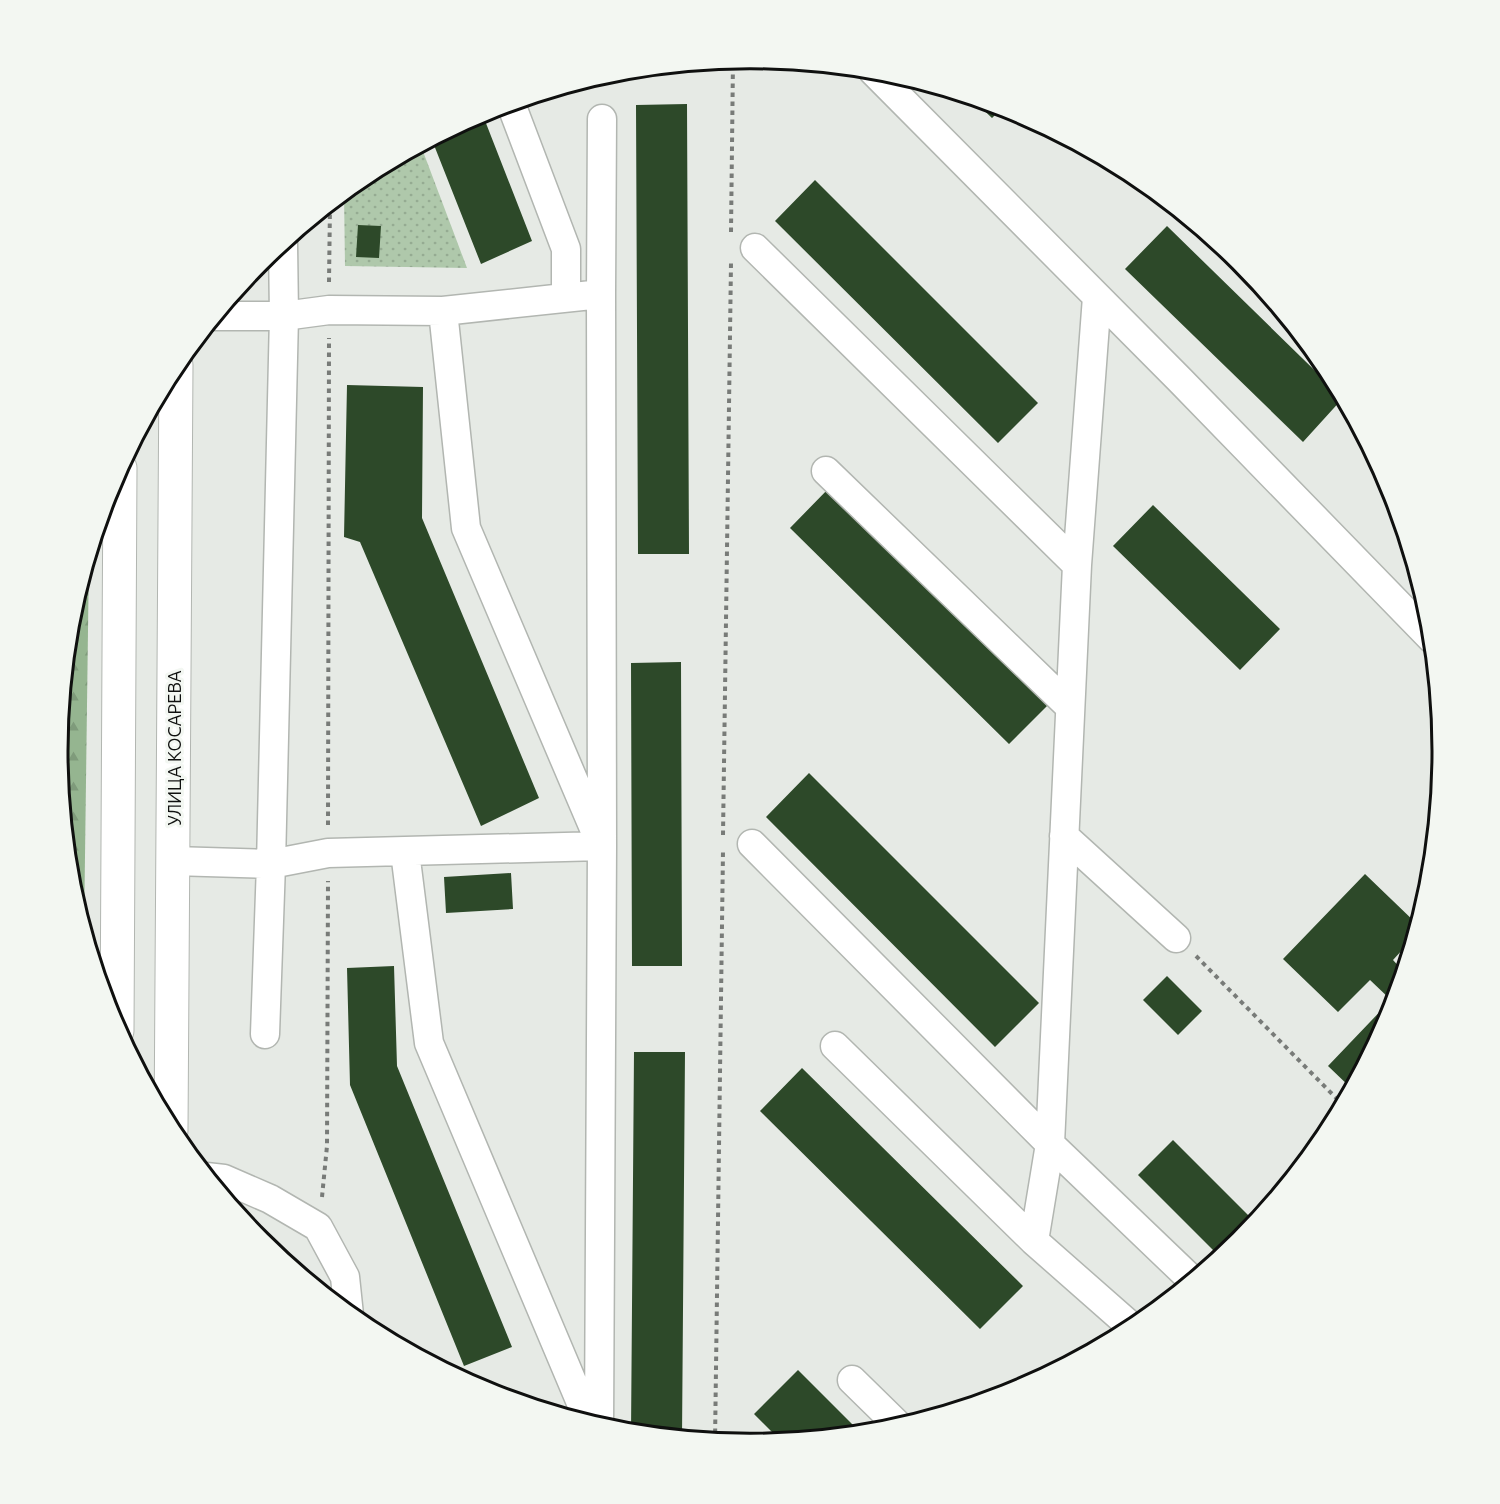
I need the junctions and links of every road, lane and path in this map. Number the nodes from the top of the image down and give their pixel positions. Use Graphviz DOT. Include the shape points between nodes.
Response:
graph roads {
  1 [pos="733,70"];
  2 [pos="885,84"];
  3 [pos="514,112"];
  4 [pos="602,119"];
  5 [pos="330,215"];
  6 [pos="743,244"];
  7 [pos="283,254"];
  8 [pos="731,263"];
  9 [pos="601,294"];
  10 [pos="566,297"];
  11 [pos="1097,297"];
  12 [pos="329,310"];
  13 [pos="443,311"];
  14 [pos="226,316"];
  15 [pos="284,316"];
  16 [pos="176,384"];
  17 [pos="826,471"];
  18 [pos="120,489"];
  19 [pos="1077,565"];
  20 [pos="1421,627"];
  21 [pos="1070,707"];
  22 [pos="1064,836"];
  23 [pos="752,844"];
  24 [pos="602,846"];
  25 [pos="405,852"];
  26 [pos="328,853"];
  27 [pos="173,861"];
  28 [pos="271,864"];
  29 [pos="1176,938"];
  30 [pos="1203,963"];
  31 [pos="117,1008"];
  32 [pos="265,1034"];
  33 [pos="835,1046"];
  34 [pos="1337,1099"];
  35 [pos="171,1112"];
  36 [pos="1050,1144"];
  37 [pos="327,1146"];
  38 [pos="218,1178"];
  39 [pos="1034,1241"];
  40 [pos="1187,1275"];
  41 [pos="348,1302"];
  42 [pos="1125,1321"];
  43 [pos="852,1380"];
  44 [pos="586,1414"];
  45 [pos="599,1417"];
  46 [pos="892,1419"];
  47 [pos="715,1433"];
  1 -- 6 [label="path"];
  2 -- 11 [label="lane"];
  3 -- 10 [label="lane" via="566,249"];
  4 -- 9 [label="lane"];
  5 -- 12 [label="path"];
  6 -- 19 [label="lane"];
  7 -- 15 [label="lane"];
  8 -- 47 [label="path"];
  9 -- 10 [label="lane"];
  9 -- 24 [label="lane"];
  10 -- 13 [label="lane"];
  11 -- 19 [label="lane"];
  11 -- 20 [label="lane"];
  12 -- 13 [label="lane"];
  12 -- 15 [label="lane"];
  12 -- 26 [label="path"];
  13 -- 24 [label="lane" via="466,528"];
  14 -- 15 [label="lane"];
  15 -- 28 [label="lane"];
  16 -- 27 [label="main road, УЛИЦА КОСАРЕВА"];
  17 -- 21 [label="lane"];
  18 -- 31 [label="main road"];
  19 -- 21 [label="lane"];
  21 -- 22 [label="lane"];
  22 -- 29 [label="lane"];
  22 -- 36 [label="lane"];
  23 -- 36 [label="lane"];
  24 -- 25 [label="lane"];
  24 -- 45 [label="lane"];
  25 -- 26 [label="lane"];
  25 -- 44 [label="lane" via="429,1042"];
  26 -- 28 [label="lane"];
  26 -- 37 [label="path"];
  27 -- 28 [label="lane"];
  27 -- 35 [label="main road, УЛИЦА КОСАРЕВА"];
  28 -- 32 [label="lane"];
  30 -- 34 [label="path"];
  33 -- 39 [label="lane"];
  36 -- 39 [label="lane"];
  36 -- 40 [label="lane"];
  38 -- 41 [label="lane" via="270,1199 318,1227 345,1277"];
  39 -- 42 [label="lane"];
  43 -- 46 [label="lane"];
}
